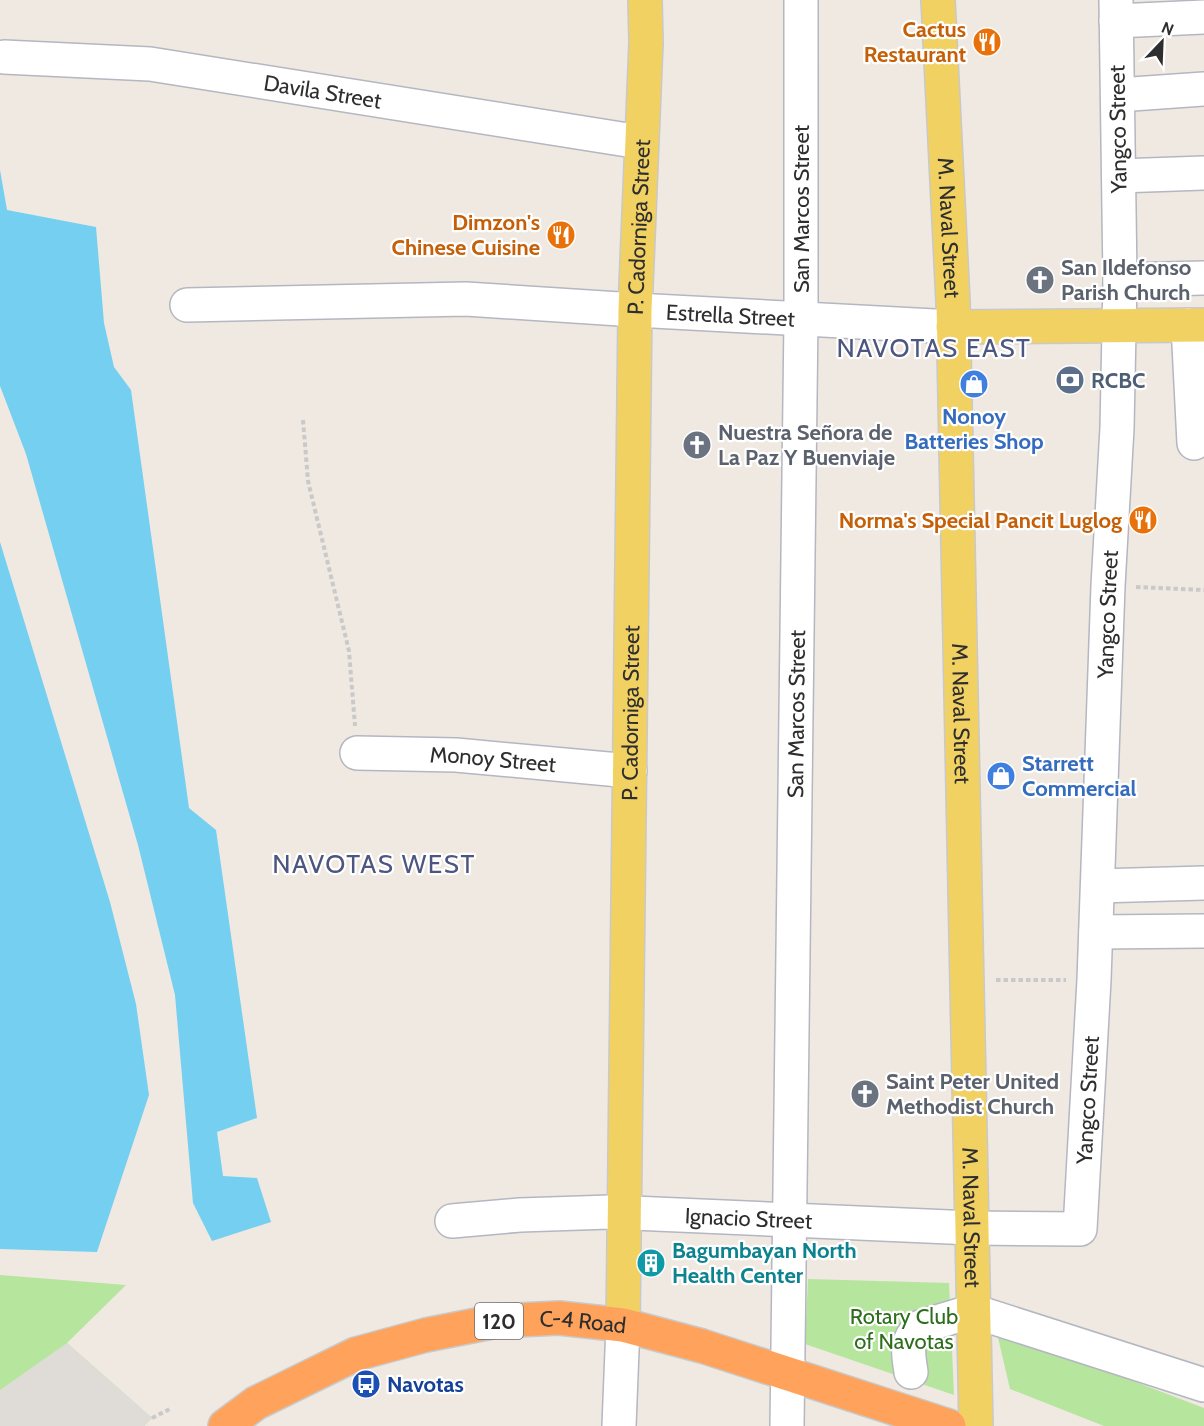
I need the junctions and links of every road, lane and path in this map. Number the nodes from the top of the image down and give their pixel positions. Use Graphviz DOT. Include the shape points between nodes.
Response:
graph roads {
  1 [pos="645,0"];
  2 [pos="801,0"];
  3 [pos="938,0"];
  4 [pos="1116,11"];
  5 [pos="1204,17"];
  6 [pos="4,57"];
  7 [pos="1204,89"];
  8 [pos="1118,96"];
  9 [pos="640,142"];
  10 [pos="1204,173"];
  11 [pos="1119,176"];
  12 [pos="1204,278"];
  13 [pos="1120,280"];
  14 [pos="187,305"];
  15 [pos="635,310"];
  16 [pos="801,319"];
  17 [pos="1119,325"];
  18 [pos="1196,325"];
  19 [pos="953,327"];
  20 [pos="303,420"];
  21 [pos="1194,443"];
  22 [pos="1108,586"];
  23 [pos="1204,590"];
  24 [pos="357,753"];
  25 [pos="630,771"];
  26 [pos="1204,883"];
  27 [pos="1098,886"];
  28 [pos="1204,931"];
  29 [pos="1096,932"];
  30 [pos="967,980"];
  31 [pos="1094,980"];
  32 [pos="625,1214"];
  33 [pos="452,1221"];
  34 [pos="791,1221"];
  35 [pos="972,1228"];
  36 [pos="1080,1229"];
  37 [pos="973,1311"];
  38 [pos="623,1325"];
  39 [pos="911,1372"];
  40 [pos="789,1374"];
  41 [pos="1204,1385"];
  42 [pos="172,1408"];
  43 [pos="152,1418"];
  44 [pos="225,1426"];
  45 [pos="619,1426"];
  46 [pos="787,1426"];
  47 [pos="950,1426"];
  48 [pos="976,1426"];
  1 -- 9 [label="main road, P. Cadorniga Street"];
  2 -- 16 [label="street, San Marcos Street"];
  3 -- 19 [label="main road, M. Naval Street"];
  4 -- 5 [label="street"];
  4 -- 8 [label="street, Yangco Street"];
  6 -- 9 [label="street, Davila Street" via="150,64"];
  7 -- 8 [label="street"];
  8 -- 11 [label="street, Yangco Street"];
  9 -- 15 [label="main road, P. Cadorniga Street"];
  10 -- 11 [label="street"];
  11 -- 13 [label="street, Yangco Street"];
  12 -- 13 [label="street"];
  13 -- 17 [label="street, Yangco Street"];
  14 -- 15 [label="street, Estrella Street" via="466,299"];
  15 -- 16 [label="street, Estrella Street"];
  15 -- 25 [label="main road, P. Cadorniga Street"];
  16 -- 19 [label="street, Estrella Street"];
  16 -- 34 [label="street, San Marcos Street"];
  17 -- 18 [label="main road, Estrella Street"];
  17 -- 19 [label="main road, Estrella Street"];
  17 -- 22 [label="street, Yangco Street"];
  18 -- 21 [label="street"];
  19 -- 30 [label="main road, M. Naval Street"];
  20 -- 24 [label="path" via="308,482 349,651"];
  22 -- 23 [label="path"];
  22 -- 27 [label="street, Yangco Street"];
  24 -- 25 [label="street, Monoy Street" via="456,755"];
  25 -- 32 [label="main road, P. Cadorniga Street"];
  26 -- 27 [label="street"];
  27 -- 29 [label="street, Yangco Street"];
  28 -- 29 [label="street"];
  29 -- 31 [label="street, Yangco Street"];
  30 -- 31 [label="path"];
  30 -- 35 [label="main road, M. Naval Street"];
  31 -- 36 [label="street, Yangco Street"];
  32 -- 33 [label="street, Ignacio Street"];
  32 -- 34 [label="street, Ignacio Street"];
  32 -- 38 [label="main road, P. Cadorniga Street"];
  34 -- 35 [label="street, Ignacio Street"];
  34 -- 40 [label="street, San Marcos Street"];
  35 -- 36 [label="street, Ignacio Street"];
  35 -- 37 [label="main road, M. Naval Street"];
  37 -- 39 [label="street" via="915,1332 908,1345"];
  37 -- 41 [label="street"];
  37 -- 48 [label="main road, M. Naval Street"];
  38 -- 40 [label="highway, C-4 Road / 120"];
  38 -- 44 [label="highway, C-4 Road / 120" via="559,1318 497,1321 426,1335 356,1354 256,1403"];
  38 -- 45 [label="street, P. Cadorniga Street"];
  40 -- 46 [label="street, San Marcos Street"];
  40 -- 47 [label="highway, C-4 Road / 120"];
  42 -- 43 [label="path"];
}
